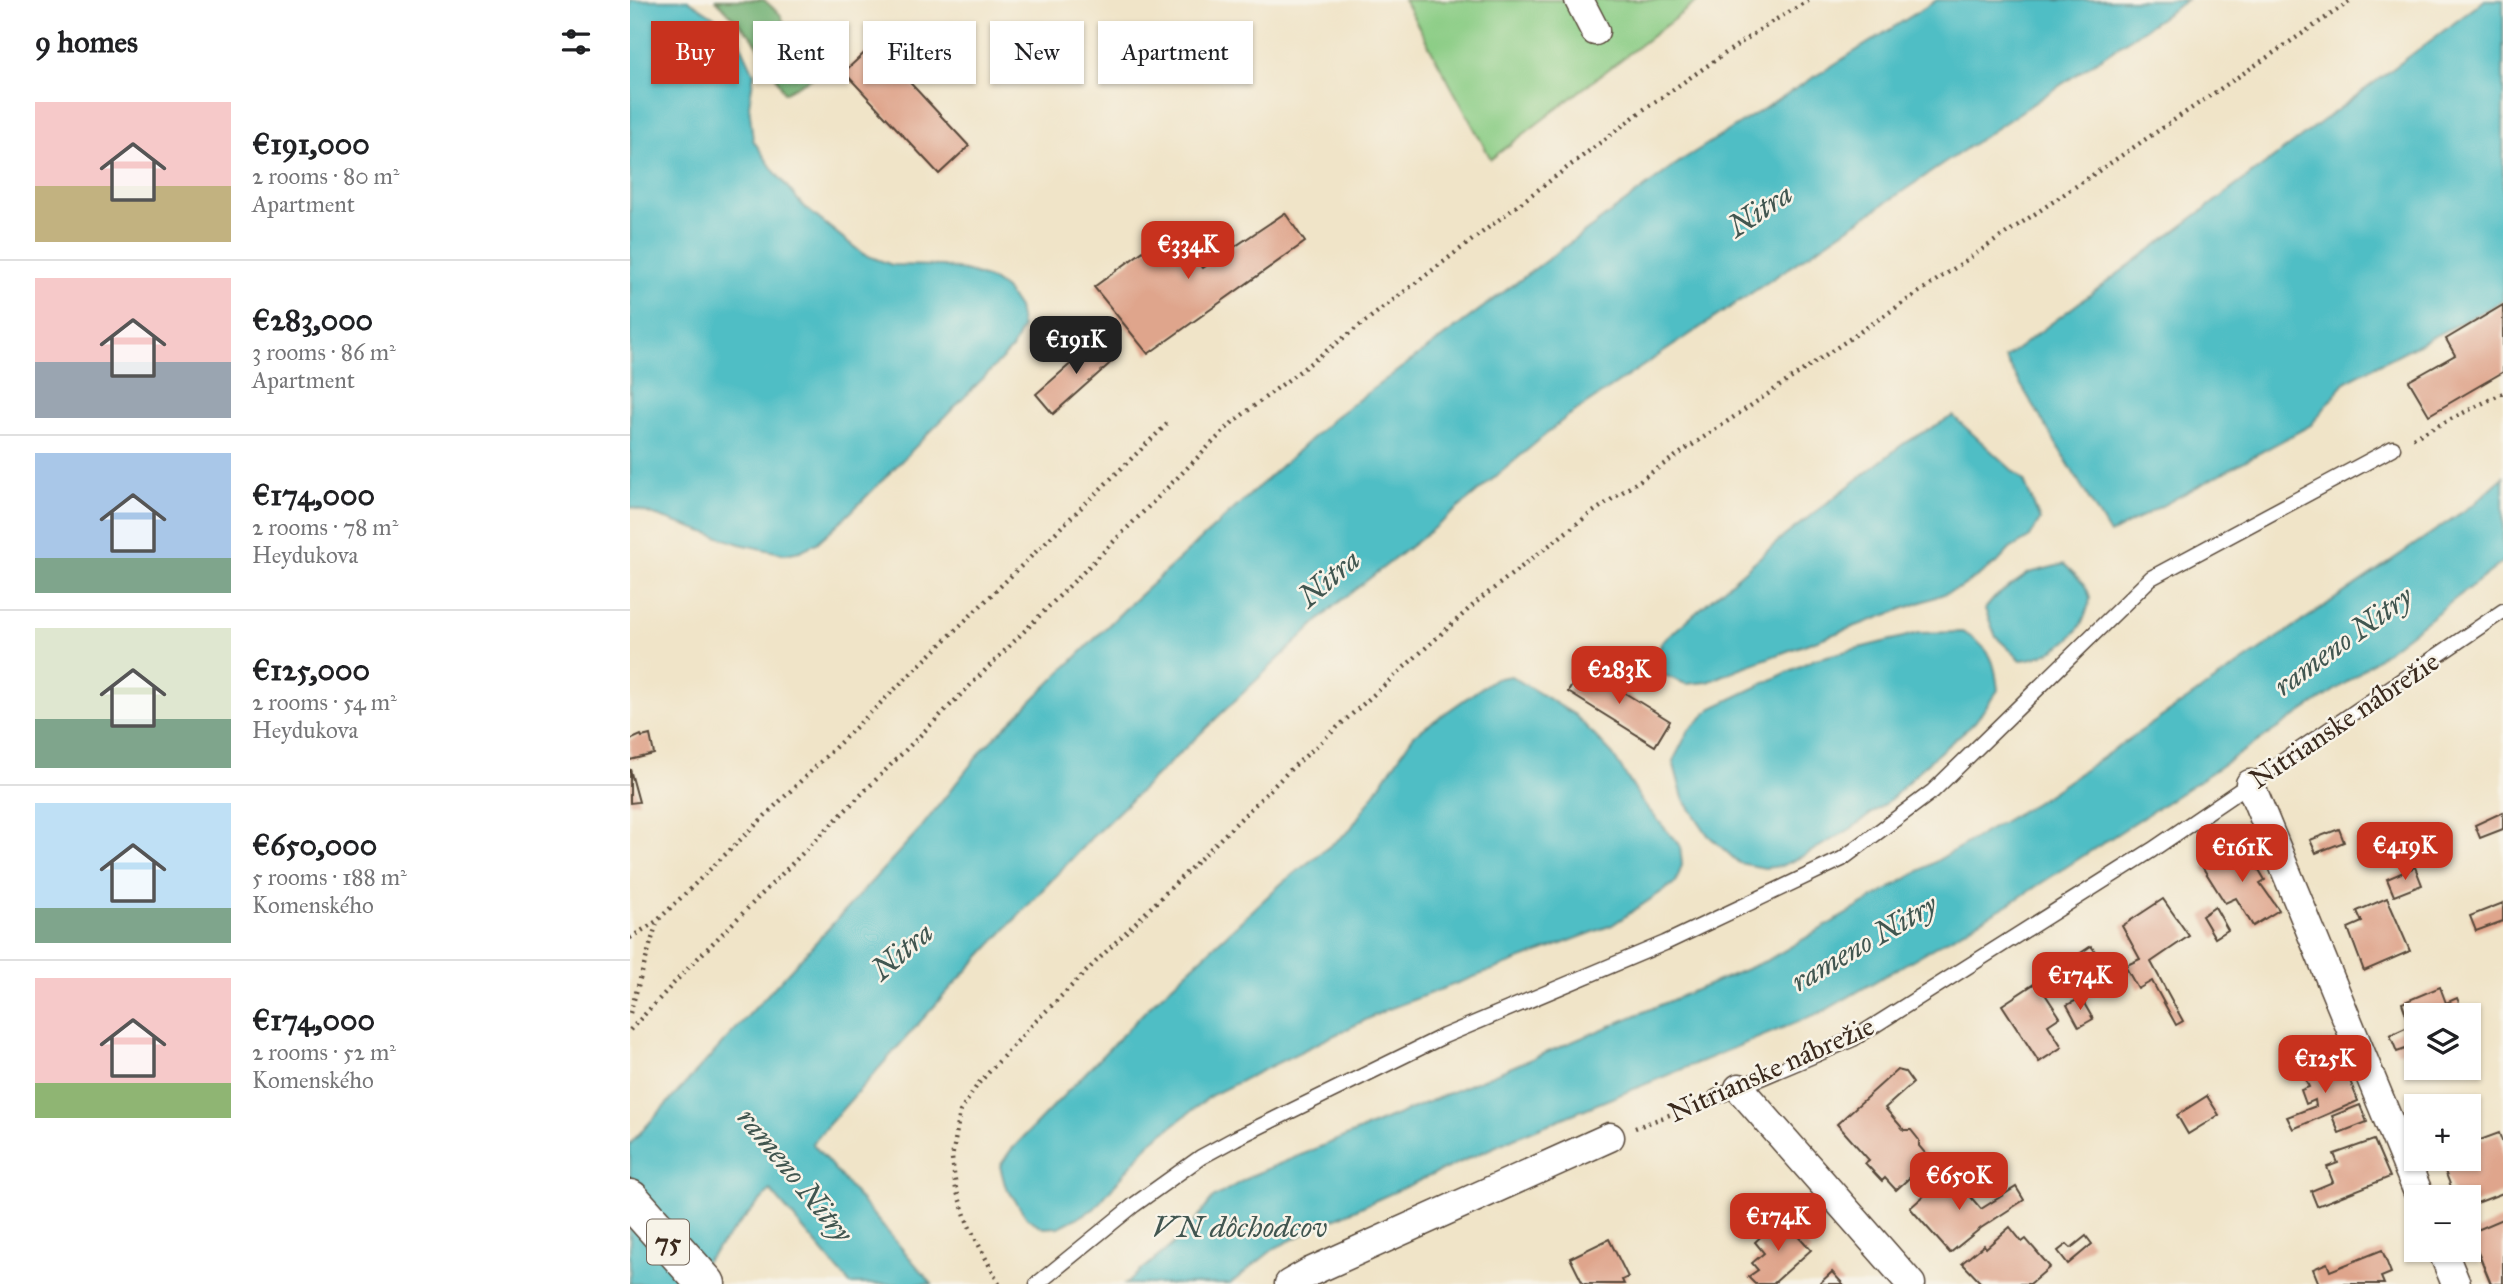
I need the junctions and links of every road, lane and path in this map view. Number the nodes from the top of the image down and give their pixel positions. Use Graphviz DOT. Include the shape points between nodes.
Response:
graph roads {
  1 [pos="1579,0"];
  2 [pos="1810,0"];
  3 [pos="2352,0"];
  4 [pos="1595,31"];
  5 [pos="2503,393"];
  6 [pos="1168,423"];
  7 [pos="2393,448"];
  8 [pos="2503,611"];
  9 [pos="2250,784"];
  10 [pos="657,921"];
  11 [pos="630,938"];
  12 [pos="630,1013"];
  13 [pos="630,1030"];
  14 [pos="1728,1093"];
  15 [pos="1610,1137"];
  16 [pos="2415,1185"];
  17 [pos="630,1199"];
  18 [pos="2447,1262"];
  19 [pos="1307,1280"];
  20 [pos="706,1284"];
  21 [pos="999,1284"];
  22 [pos="1037,1284"];
  23 [pos="1910,1284"];
  24 [pos="2456,1284"];
  1 -- 4 [label="street"];
  2 -- 13 [label="path" via="1643,110 1233,422"];
  3 -- 21 [label="path" via="1587,516 1480,599 1291,769 1035,1022 978,1084 960,1112 953,1158 956,1189 968,1224"];
  5 -- 7 [label="path"];
  6 -- 10 [label="path"];
  7 -- 22 [label="lane" via="2151,578 1933,791 1842,859 1665,943 1444,1036 1236,1138 1134,1205"];
  8 -- 9 [label="lane, Nitrianske nábrežie"];
  9 -- 14 [label="lane, Nitrianske nábrežie" via="1853,1039"];
  9 -- 16 [label="street"];
  10 -- 11 [label="path"];
  10 -- 12 [label="path"];
  14 -- 15 [label="path, Nitrianske nábrežie"];
  14 -- 23 [label="street"];
  15 -- 19 [label="street"];
  17 -- 20 [label="main road, 75"];
  18 -- 24 [label="street"];
}
